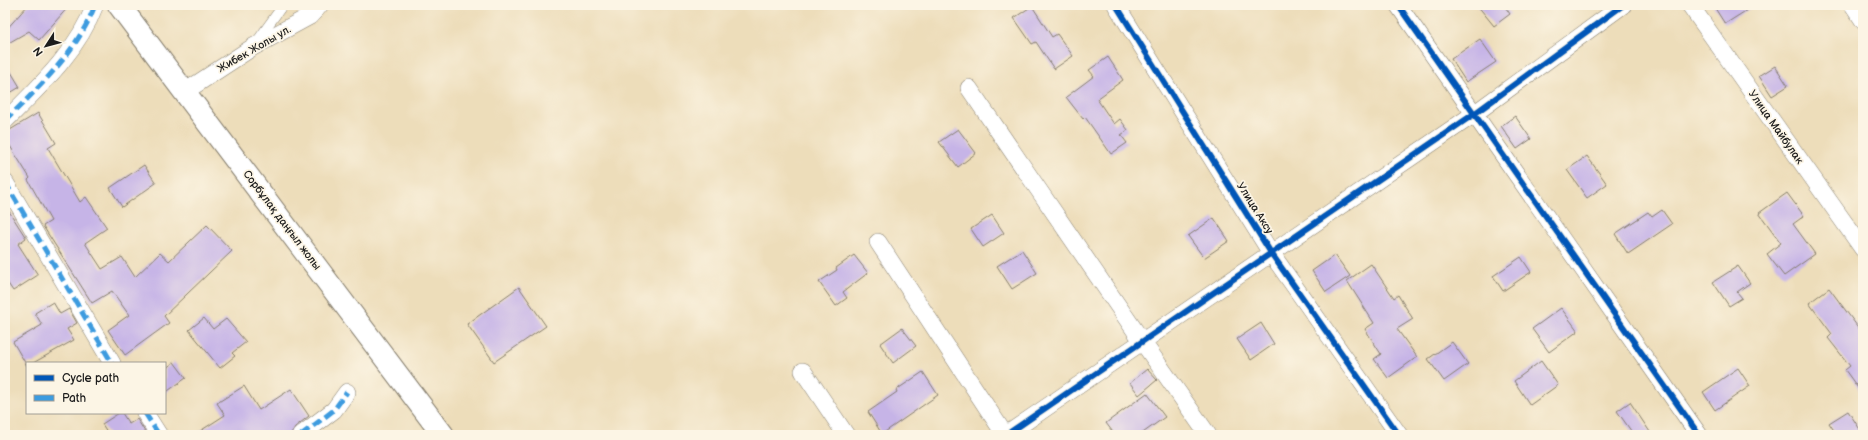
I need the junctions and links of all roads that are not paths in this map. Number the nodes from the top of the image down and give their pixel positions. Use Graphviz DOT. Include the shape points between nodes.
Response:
graph roads {
  1 [pos="95,5"];
  2 [pos="119,5"];
  3 [pos="284,5"];
  4 [pos="320,5"];
  5 [pos="1116,5"];
  6 [pos="1398,5"];
  7 [pos="1623,5"];
  8 [pos="1690,5"];
  9 [pos="1853,5"];
  10 [pos="1863,20"];
  11 [pos="253,47"];
  12 [pos="969,88"];
  13 [pos="186,92"];
  14 [pos="1474,114"];
  15 [pos="5,121"];
  16 [pos="5,182"];
  17 [pos="878,242"];
  18 [pos="1863,249"];
  19 [pos="1272,252"];
  20 [pos="1142,341"];
  21 [pos="111,362"];
  22 [pos="802,370"];
  23 [pos="347,392"];
  24 [pos="146,414"];
  25 [pos="159,435"];
  26 [pos="301,435"];
  27 [pos="443,435"];
  28 [pos="846,435"];
  29 [pos="1005,435"];
  30 [pos="1208,435"];
  31 [pos="1400,435"];
  32 [pos="1699,435"];
  1 -- 15 [label="street" via="89,19 58,65"];
  2 -- 13 [label="main road, Сорбұлақ даңғыл жолы"];
  3 -- 11 [label="lane"];
  4 -- 11 [label="street, Жибек Жолы ул." via="299,23"];
  5 -- 19 [label="street, Улица Аксу"];
  6 -- 14 [label="street"];
  7 -- 14 [label="street"];
  8 -- 18 [label="street, Улица Майбулак"];
  9 -- 10 [label="street"];
  11 -- 13 [label="street, Жибек Жолы ул."];
  12 -- 20 [label="street"];
  13 -- 27 [label="main road, Сорбұлақ даңғыл жолы"];
  14 -- 19 [label="street"];
  14 -- 32 [label="street"];
  16 -- 21 [label="street"];
  17 -- 29 [label="street"];
  19 -- 20 [label="street"];
  19 -- 31 [label="street, Улица Аксу"];
  20 -- 29 [label="street"];
  20 -- 30 [label="street"];
  22 -- 28 [label="street"];
  23 -- 26 [label="street" via="334,410"];
  24 -- 25 [label="street"];
}
